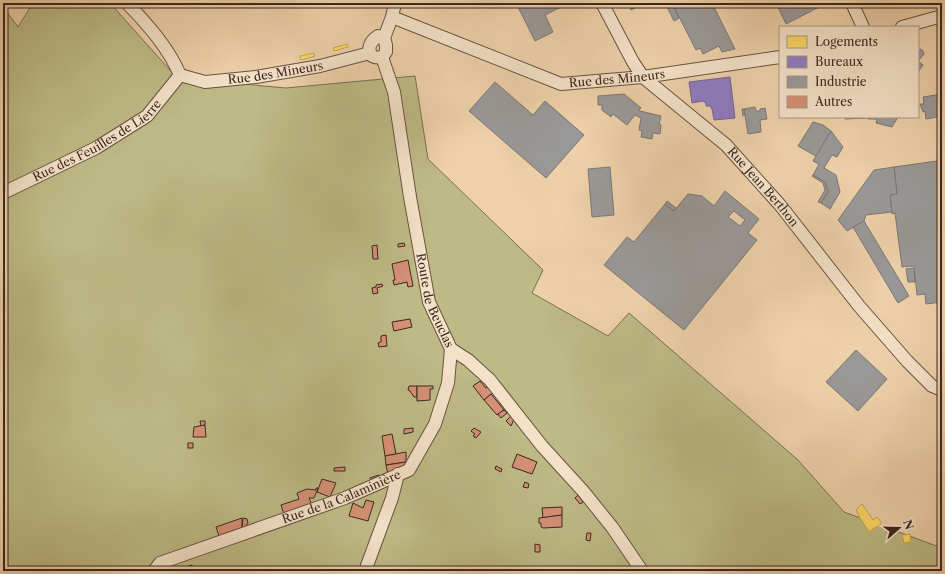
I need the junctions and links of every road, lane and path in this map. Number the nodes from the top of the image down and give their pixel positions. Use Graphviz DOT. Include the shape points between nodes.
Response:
graph roads {
  1 [pos="127,3"];
  2 [pos="395,3"];
  3 [pos="602,3"];
  4 [pos="852,3"];
  5 [pos="942,16"];
  6 [pos="392,17"];
  7 [pos="863,26"];
  8 [pos="906,26"];
  9 [pos="384,38"];
  10 [pos="370,53"];
  11 [pos="382,57"];
  12 [pos="779,57"];
  13 [pos="180,75"];
  14 [pos="642,77"];
  15 [pos="3,193"];
  16 [pos="451,349"];
  17 [pos="924,377"];
  18 [pos="942,382"];
  19 [pos="942,390"];
  20 [pos="398,474"];
  21 [pos="154,571"];
  22 [pos="365,571"];
  23 [pos="642,571"];
  1 -- 13 [label="street" via="173,58"];
  2 -- 6 [label="street"];
  3 -- 14 [label="street, Rue Jean Berthon"];
  4 -- 7 [label="street"];
  5 -- 8 [label="street"];
  6 -- 9 [label="street"];
  6 -- 14 [label="street, Rue des Mineurs" via="561,84"];
  9 -- 10 [label="street" via="378,36 371,43"];
  9 -- 11 [label="street" via="386,52"];
  10 -- 11 [label="street" via="377,58"];
  10 -- 13 [label="street, Rue des Mineurs" via="320,66 256,77 205,82"];
  11 -- 16 [label="street, Route de Beuclas" via="394,92 429,302"];
  12 -- 14 [label="street, Rue des Mineurs"];
  13 -- 15 [label="street, Rue des Feuilles de Lierre" via="147,116 96,148"];
  14 -- 17 [label="street, Rue Jean Berthon" via="726,145 780,205 859,306"];
  16 -- 20 [label="street, Rue de la Calaminière" via="448,382 436,424 408,470"];
  16 -- 23 [label="street, Route de Beuclas" via="490,380 542,446 612,527"];
  17 -- 18 [label="street"];
  17 -- 19 [label="street, Rue Jean Berthon" via="932,386"];
  20 -- 21 [label="street, Rue de la Calaminière" via="344,498 160,563"];
  20 -- 22 [label="street" via="392,498"];
}
